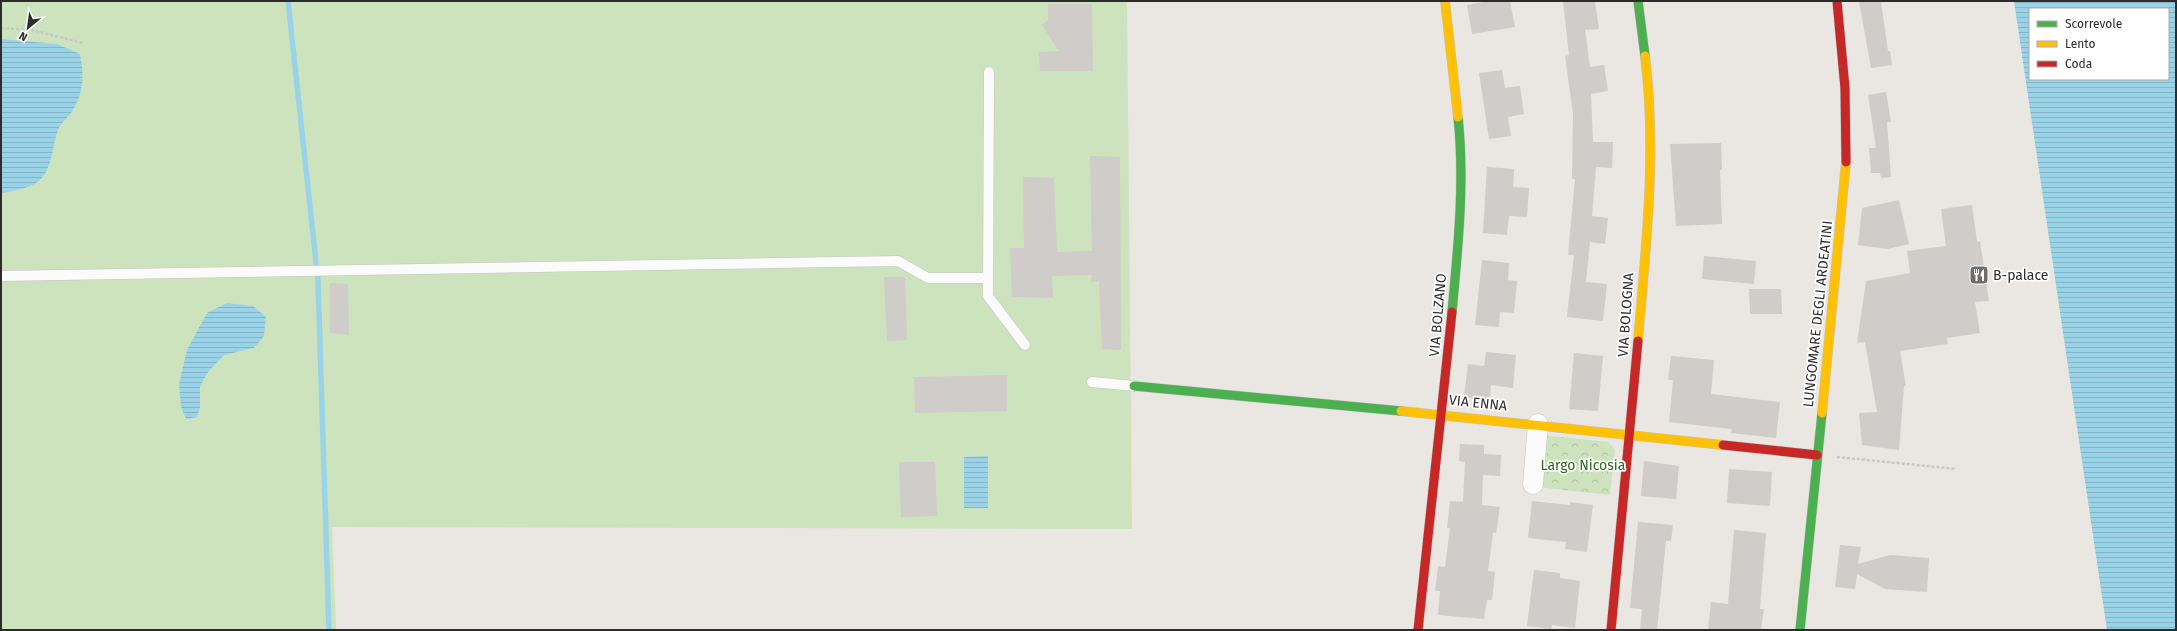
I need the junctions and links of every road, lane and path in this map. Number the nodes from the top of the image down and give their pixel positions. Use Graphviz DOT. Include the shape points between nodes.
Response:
graph roads {
  1 [pos="1445,1"];
  2 [pos="1638,1"];
  3 [pos="1837,1"];
  4 [pos="1,28"];
  5 [pos="84,43"];
  6 [pos="989,72"];
  7 [pos="1,276"];
  8 [pos="988,278"];
  9 [pos="1026,345"];
  10 [pos="1092,382"];
  11 [pos="1134,386"];
  12 [pos="1442,414"];
  13 [pos="1538,424"];
  14 [pos="1631,433"];
  15 [pos="1818,455"];
  16 [pos="1956,469"];
  17 [pos="1534,484"];
  18 [pos="1418,630"];
  19 [pos="1611,630"];
  20 [pos="1800,630"];
  1 -- 12 [label="street, VIA BOLZANO" via="1458,105 1461,165 1459,234"];
  2 -- 14 [label="street, VIA BOLOGNA" via="1649,90 1651,154"];
  3 -- 15 [label="street, LUNGOMARE DEGLI ARDEATINI" via="1848,115 1846,176"];
  4 -- 5 [label="path" via="32,30"];
  6 -- 8 [label="lane"];
  7 -- 8 [label="lane" via="898,261 928,278"];
  8 -- 9 [label="lane" via="988,296"];
  10 -- 11 [label="lane"];
  11 -- 12 [label="street, VIA ENNA"];
  12 -- 13 [label="street, VIA ENNA"];
  12 -- 18 [label="street, VIA BOLZANO"];
  13 -- 14 [label="street, VIA ENNA"];
  13 -- 17 [label="street"];
  14 -- 15 [label="street, VIA ENNA"];
  14 -- 19 [label="street, VIA BOLOGNA"];
  15 -- 16 [label="path"];
  15 -- 20 [label="street, LUNGOMARE DEGLI ARDEATINI"];
}
